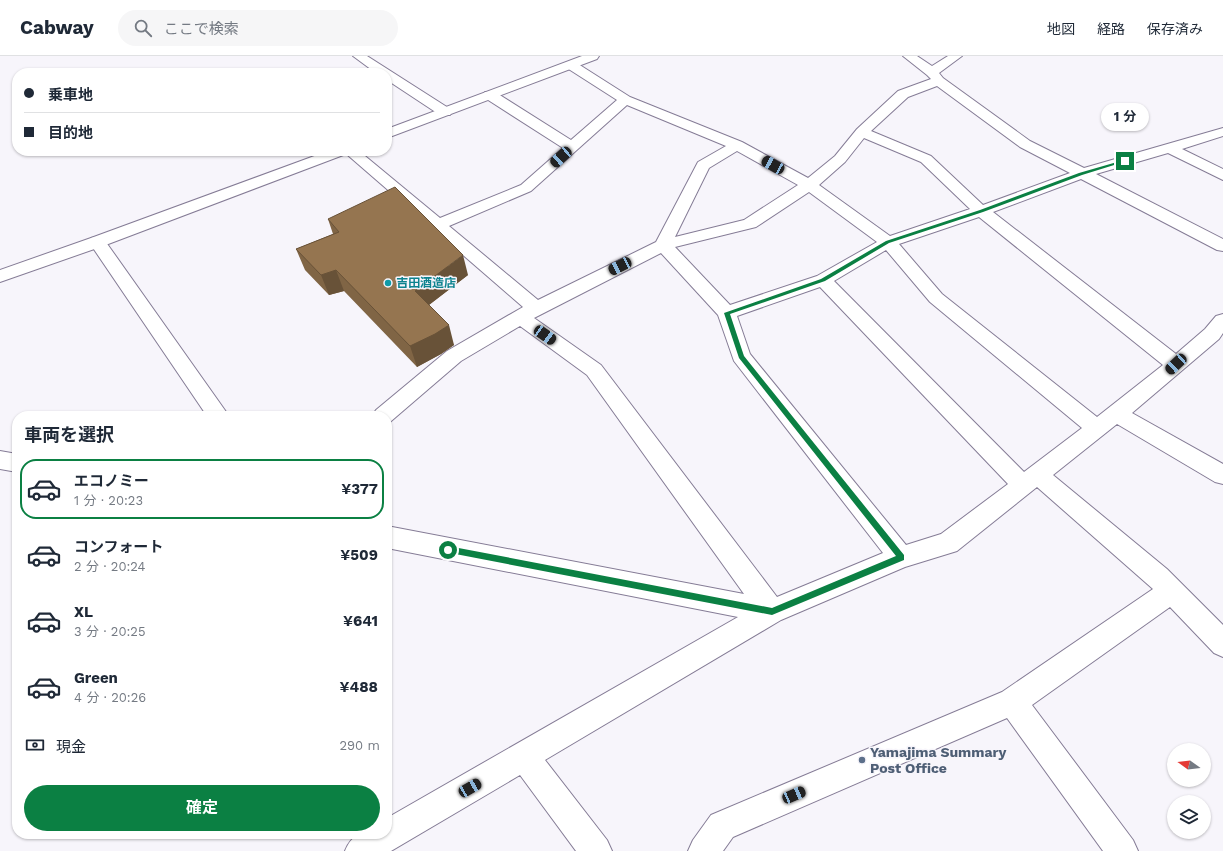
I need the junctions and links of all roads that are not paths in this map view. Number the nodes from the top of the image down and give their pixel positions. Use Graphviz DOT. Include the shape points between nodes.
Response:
graph roads {
  1 [pos="359,56"];
  2 [pos="593,56"];
  3 [pos="909,56"];
  4 [pos="956,56"];
  5 [pos="570,65"];
  6 [pos="377,68"];
  7 [pos="935,76"];
  8 [pos="392,78"];
  9 [pos="490,95"];
  10 [pos="625,100"];
  11 [pos="445,112"];
  12 [pos="392,132"];
  13 [pos="862,132"];
  14 [pos="1223,132"];
  15 [pos="737,145"];
  16 [pos="572,147"];
  17 [pos="1170,148"];
  18 [pos="328,156"];
  19 [pos="356,156"];
  20 [pos="1081,174"];
  21 [pos="1223,175"];
  22 [pos="809,185"];
  23 [pos="982,211"];
  24 [pos="438,225"];
  25 [pos="97,242"];
  26 [pos="888,242"];
  27 [pos="663,245"];
  28 [pos="1223,246"];
  29 [pos="0,276"];
  30 [pos="823,280"];
  31 [pos="528,313"];
  32 [pos="727,313"];
  33 [pos="1220,331"];
  34 [pos="1176,364"];
  35 [pos="215,411"];
  36 [pos="389,411"];
  37 [pos="1117,414"];
  38 [pos="1097,429"];
  39 [pos="0,460"];
  40 [pos="12,462"];
  41 [pos="1223,474"];
  42 [pos="1031,480"];
  43 [pos="392,538"];
  44 [pos="901,557"];
  45 [pos="1172,591"];
  46 [pos="772,611"];
  47 [pos="1222,640"];
  48 [pos="1012,702"];
  49 [pos="524,756"];
  50 [pos="392,833"];
  51 [pos="382,839"];
  52 [pos="362,851"];
  53 [pos="596,851"];
  54 [pos="704,851"];
  55 [pos="1122,851"];
  1 -- 6 [label="street"];
  2 -- 5 [label="street"];
  3 -- 7 [label="street"];
  4 -- 7 [label="street"];
  5 -- 9 [label="street"];
  5 -- 10 [label="street"];
  7 -- 13 [label="street" via="904,94"];
  7 -- 20 [label="street" via="1025,144"];
  8 -- 11 [label="street"];
  9 -- 11 [label="street"];
  9 -- 16 [label="street"];
  10 -- 15 [label="street"];
  10 -- 16 [label="street"];
  11 -- 12 [label="street"];
  13 -- 22 [label="street" via="840,159"];
  13 -- 23 [label="street" via="926,160"];
  14 -- 17 [label="street"];
  15 -- 22 [label="street"];
  15 -- 27 [label="street" via="703,165"];
  16 -- 24 [label="street" via="526,188"];
  17 -- 20 [label="street"];
  17 -- 21 [label="street"];
  18 -- 25 [label="street"];
  19 -- 24 [label="street"];
  20 -- 23 [label="street"];
  20 -- 28 [label="street"];
  22 -- 26 [label="street"];
  22 -- 27 [label="street" via="750,224"];
  23 -- 26 [label="street"];
  23 -- 34 [label="street"];
  24 -- 31 [label="street"];
  25 -- 29 [label="street"];
  25 -- 35 [label="street"];
  26 -- 30 [label="street"];
  26 -- 38 [label="street" via="936,298"];
  27 -- 31 [label="street"];
  27 -- 32 [label="street"];
  30 -- 32 [label="street"];
  30 -- 42 [label="street"];
  31 -- 36 [label="street" via="454,356"];
  31 -- 46 [label="street" via="594,370"];
  32 -- 44 [label="street" via="741,356"];
  33 -- 34 [label="street"];
  34 -- 37 [label="street"];
  37 -- 38 [label="street"];
  37 -- 41 [label="street"];
  38 -- 42 [label="street"];
  39 -- 40 [label="street"];
  42 -- 44 [label="street" via="948,543"];
  42 -- 45 [label="street" via="1158,577"];
  43 -- 46 [label="street"];
  44 -- 46 [label="street"];
  45 -- 47 [label="street"];
  45 -- 48 [label="street"];
  46 -- 49 [label="street"];
  48 -- 54 [label="street" via="722,826"];
  48 -- 55 [label="street"];
  49 -- 50 [label="street"];
  49 -- 53 [label="street"];
  51 -- 52 [label="street"];
}
